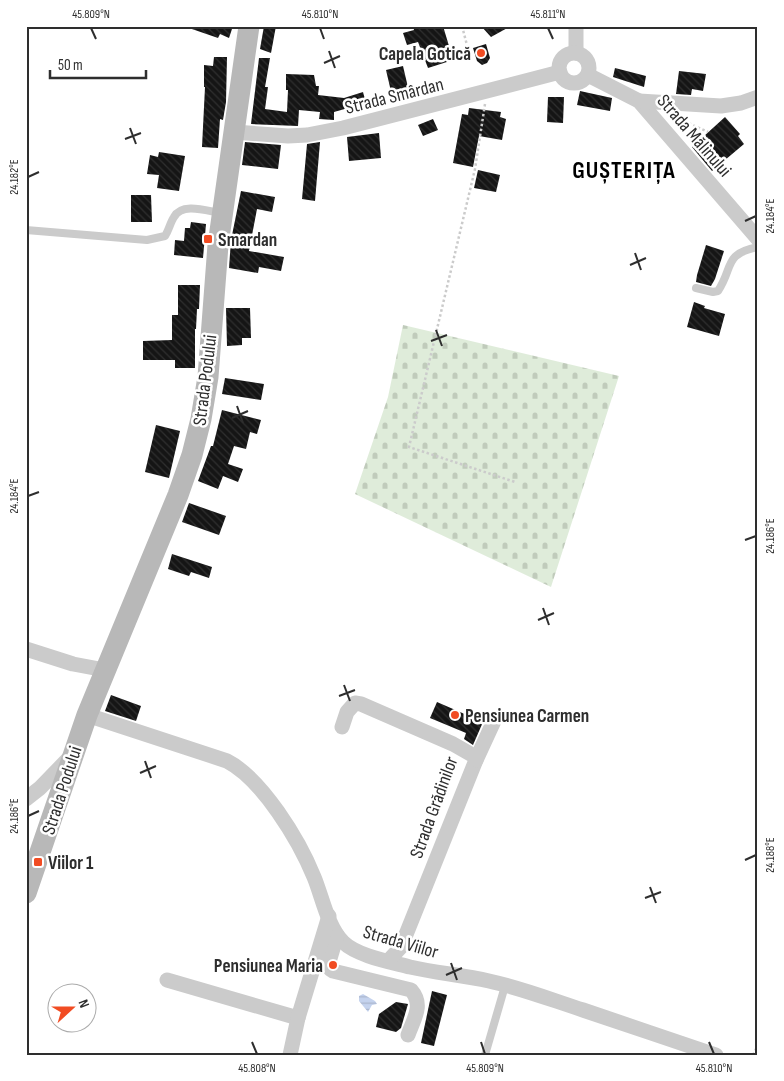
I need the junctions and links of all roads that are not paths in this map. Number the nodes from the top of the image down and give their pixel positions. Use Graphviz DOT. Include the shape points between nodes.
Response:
graph roads {
  1 [pos="249,26"];
  2 [pos="576,26"];
  3 [pos="576,53"];
  4 [pos="560,72"];
  5 [pos="588,75"];
  6 [pos="758,97"];
  7 [pos="639,101"];
  8 [pos="234,132"];
  9 [pos="222,213"];
  10 [pos="26,230"];
  11 [pos="758,239"];
  12 [pos="758,247"];
  13 [pos="696,288"];
  14 [pos="26,649"];
  15 [pos="105,670"];
  16 [pos="87,715"];
  17 [pos="494,721"];
  18 [pos="342,727"];
  19 [pos="73,754"];
  20 [pos="476,760"];
  21 [pos="26,799"];
  22 [pos="26,893"];
  23 [pos="329,916"];
  24 [pos="337,935"];
  25 [pos="388,961"];
  26 [pos="167,980"];
  27 [pos="505,986"];
  28 [pos="298,1018"];
  29 [pos="408,1035"];
  30 [pos="290,1055"];
  31 [pos="485,1055"];
  32 [pos="716,1055"];
  1 -- 8 [label="street, Strada Podului"];
  2 -- 3 [label="street"];
  3 -- 4 [label="street" via="563,59"];
  3 -- 5 [label="street" via="587,61"];
  4 -- 5 [label="street" via="571,82 580,82"];
  4 -- 8 [label="street, Strada Smârdan" via="334,130 288,136"];
  5 -- 7 [label="street, Strada Mălinului"];
  6 -- 7 [label="street" via="721,106"];
  7 -- 11 [label="street, Strada Mălinului"];
  8 -- 9 [label="street, Strada Podului"];
  9 -- 10 [label="lane" via="192,208 184,210 173,218 165,236 147,240"];
  9 -- 15 [label="street, Strada Podului" via="208,377 199,428 178,495"];
  12 -- 13 [label="lane" via="743,250 732,259 718,291"];
  14 -- 15 [label="street" via="72,664"];
  15 -- 16 [label="street, Strada Podului"];
  16 -- 19 [label="street, Strada Podului"];
  16 -- 23 [label="street, Strada Viilor" via="227,760 239,767 275,808 295,841 313,874"];
  17 -- 20 [label="street"];
  18 -- 20 [label="street, Strada Grădinilor" via="350,707 354,703 361,704 453,744"];
  19 -- 21 [label="street"];
  19 -- 22 [label="street, Strada Podului"];
  20 -- 25 [label="street, Strada Grădinilor" via="401,947"];
  23 -- 24 [label="street, Strada Viilor"];
  23 -- 28 [label="street"];
  24 -- 25 [label="street, Strada Viilor" via="354,950"];
  24 -- 29 [label="street" via="328,964 333,972 411,990 417,997 418,1006"];
  25 -- 27 [label="street, Strada Viilor"];
  26 -- 28 [label="street"];
  27 -- 31 [label="lane"];
  27 -- 32 [label="street, Strada Viilor"];
  28 -- 30 [label="street"];
}
